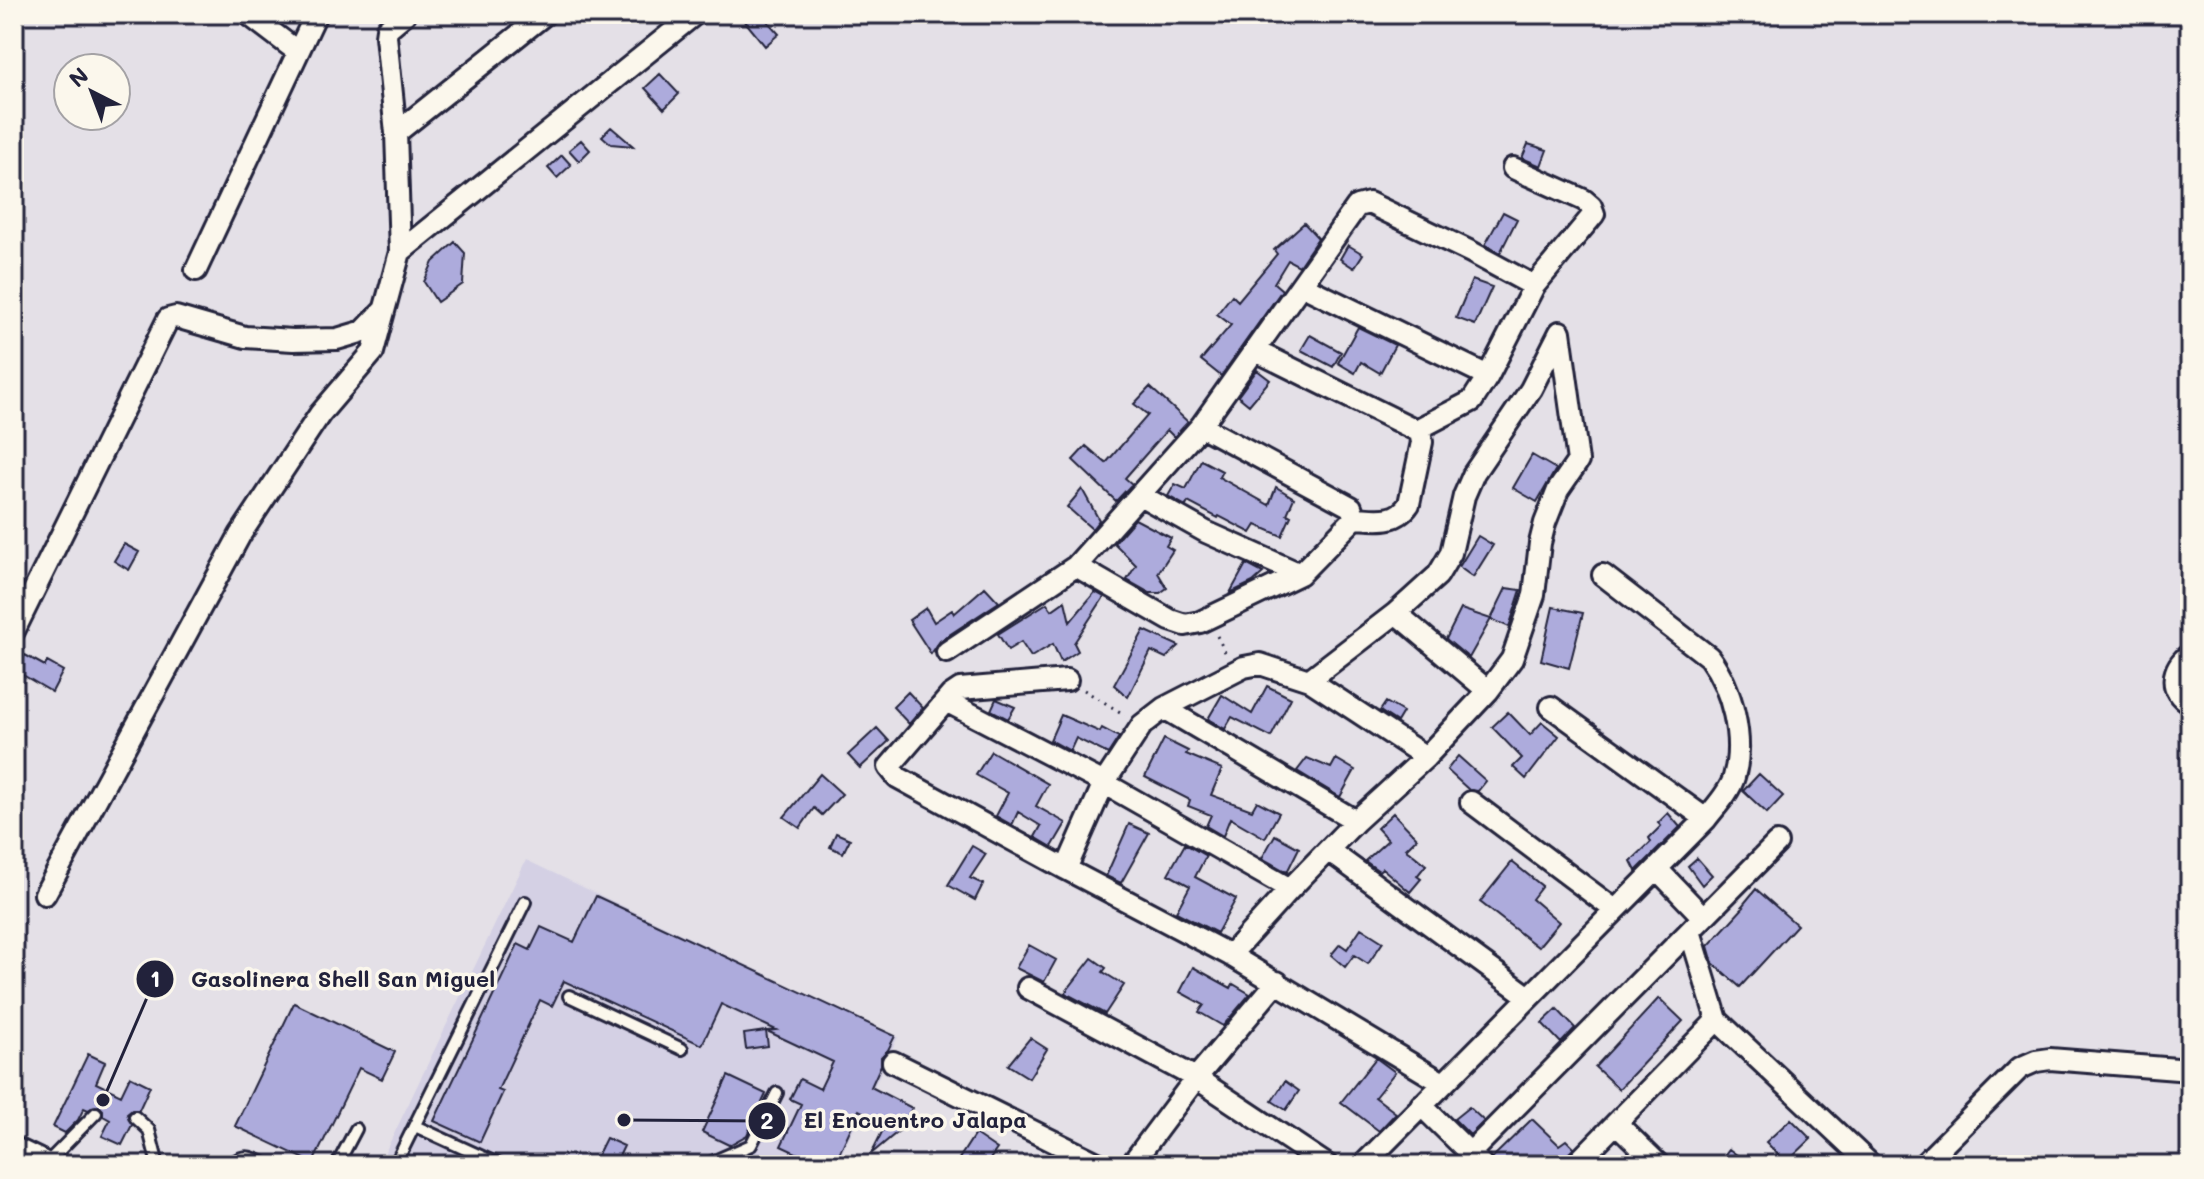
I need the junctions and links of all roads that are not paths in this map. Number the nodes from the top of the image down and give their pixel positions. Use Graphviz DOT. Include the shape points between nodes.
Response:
graph roads {
  1 [pos="248,14"];
  2 [pos="316,14"];
  3 [pos="405,14"];
  4 [pos="545,14"];
  5 [pos="695,14"];
  6 [pos="298,52"];
  7 [pos="396,133"];
  8 [pos="1513,168"];
  9 [pos="400,252"];
  10 [pos="196,270"];
  11 [pos="1303,286"];
  12 [pos="1534,286"];
  13 [pos="383,311"];
  14 [pos="1256,351"];
  15 [pos="1488,376"];
  16 [pos="1201,426"];
  17 [pos="1420,432"];
  18 [pos="1140,495"];
  19 [pos="1355,518"];
  20 [pos="1076,566"];
  21 [pos="1300,574"];
  22 [pos="1603,575"];
  23 [pos="1396,613"];
  24 [pos="14,631"];
  25 [pos="947,652"];
  26 [pos="2190,654"];
  27 [pos="1067,680"];
  28 [pos="1309,680"];
  29 [pos="1488,691"];
  30 [pos="946,701"];
  31 [pos="2190,703"];
  32 [pos="1551,707"];
  33 [pos="1164,708"];
  34 [pos="1426,757"];
  35 [pos="1104,783"];
  36 [pos="1471,802"];
  37 [pos="1706,819"];
  38 [pos="1356,821"];
  39 [pos="1777,843"];
  40 [pos="1328,850"];
  41 [pos="1066,869"];
  42 [pos="1657,869"];
  43 [pos="1290,889"];
  44 [pos="45,894"];
  45 [pos="525,902"];
  46 [pos="1615,910"];
  47 [pos="1696,924"];
  48 [pos="1230,955"];
  49 [pos="1277,982"];
  50 [pos="1028,988"];
  51 [pos="569,996"];
  52 [pos="1529,997"];
  53 [pos="1717,1020"];
  54 [pos="682,1049"];
  55 [pos="893,1062"];
  56 [pos="2190,1070"];
  57 [pos="1196,1078"];
  58 [pos="1443,1083"];
  59 [pos="777,1093"];
  60 [pos="1421,1105"];
  61 [pos="96,1113"];
  62 [pos="135,1117"];
  63 [pos="1616,1123"];
  64 [pos="415,1126"];
  65 [pos="356,1129"];
  66 [pos="14,1152"];
  67 [pos="1476,1159"];
  68 [pos="43,1165"];
  69 [pos="158,1165"];
  70 [pos="231,1165"];
  71 [pos="267,1165"];
  72 [pos="337,1165"];
  73 [pos="395,1165"];
  74 [pos="500,1165"];
  75 [pos="705,1165"];
  76 [pos="1101,1165"];
  77 [pos="1131,1165"];
  78 [pos="1327,1165"];
  79 [pos="1363,1165"];
  80 [pos="1575,1165"];
  81 [pos="1659,1165"];
  82 [pos="1871,1165"];
  83 [pos="1923,1165"];
  1 -- 6 [label="street"];
  2 -- 6 [label="street"];
  3 -- 7 [label="street" via="386,36"];
  4 -- 7 [label="street"];
  5 -- 9 [label="street"];
  6 -- 10 [label="street"];
  7 -- 9 [label="street"];
  8 -- 12 [label="street" via="1584,200 1594,214"];
  9 -- 13 [label="street"];
  11 -- 12 [label="street" via="1357,206 1369,203"];
  11 -- 14 [label="street"];
  11 -- 15 [label="street"];
  12 -- 15 [label="street"];
  13 -- 24 [label="street" via="364,331 337,339 245,337 168,319"];
  13 -- 44 [label="street" via="373,352 320,414 240,535"];
  14 -- 16 [label="street"];
  14 -- 17 [label="street"];
  15 -- 17 [label="street" via="1472,401"];
  16 -- 18 [label="street"];
  16 -- 19 [label="street" via="1351,507"];
  17 -- 19 [label="street" via="1409,504 1403,513 1388,520"];
  18 -- 20 [label="street"];
  18 -- 21 [label="street"];
  19 -- 21 [label="street"];
  20 -- 21 [label="street" via="1185,625"];
  20 -- 25 [label="street"];
  22 -- 37 [label="street" via="1709,657 1721,674 1738,755 1733,781"];
  23 -- 28 [label="street"];
  23 -- 29 [label="street"];
  23 -- 29 [label="street" via="1438,575 1451,553 1474,473 1531,389 1560,332 1578,461 1558,490 1545,523 1534,595 1512,659"];
  26 -- 31 [label="street" via="2174,676 2176,690"];
  27 -- 30 [label="street" via="960,689"];
  28 -- 33 [label="street" via="1260,664"];
  28 -- 34 [label="street"];
  29 -- 34 [label="street"];
  30 -- 35 [label="street"];
  30 -- 41 [label="street" via="889,767 892,772"];
  32 -- 37 [label="street"];
  33 -- 35 [label="street" via="1142,725"];
  33 -- 38 [label="street"];
  34 -- 38 [label="street"];
  35 -- 41 [label="street"];
  35 -- 43 [label="street"];
  36 -- 46 [label="street"];
  37 -- 42 [label="street"];
  38 -- 40 [label="street"];
  39 -- 47 [label="street"];
  40 -- 43 [label="street"];
  40 -- 52 [label="street"];
  41 -- 48 [label="street"];
  42 -- 46 [label="street"];
  42 -- 47 [label="street"];
  43 -- 48 [label="street"];
  45 -- 64 [label="lane"];
  46 -- 52 [label="street"];
  47 -- 53 [label="street"];
  47 -- 67 [label="street"];
  48 -- 49 [label="street"];
  49 -- 57 [label="street"];
  49 -- 58 [label="street"];
  50 -- 57 [label="street"];
  51 -- 54 [label="lane"];
  52 -- 58 [label="street"];
  53 -- 63 [label="street"];
  53 -- 82 [label="street"];
  55 -- 76 [label="street"];
  56 -- 83 [label="street" via="2036,1061 2020,1068"];
  57 -- 77 [label="street"];
  57 -- 78 [label="street"];
  58 -- 60 [label="street"];
  59 -- 75 [label="lane" via="751,1145"];
  60 -- 67 [label="street"];
  60 -- 79 [label="street"];
  61 -- 68 [label="lane"];
  62 -- 69 [label="lane" via="149,1130"];
  63 -- 80 [label="street"];
  63 -- 81 [label="street"];
  64 -- 73 [label="lane"];
  64 -- 74 [label="lane"];
  65 -- 72 [label="lane"];
  66 -- 68 [label="street"];
  70 -- 71 [label="lane" via="249,1156"];
}
